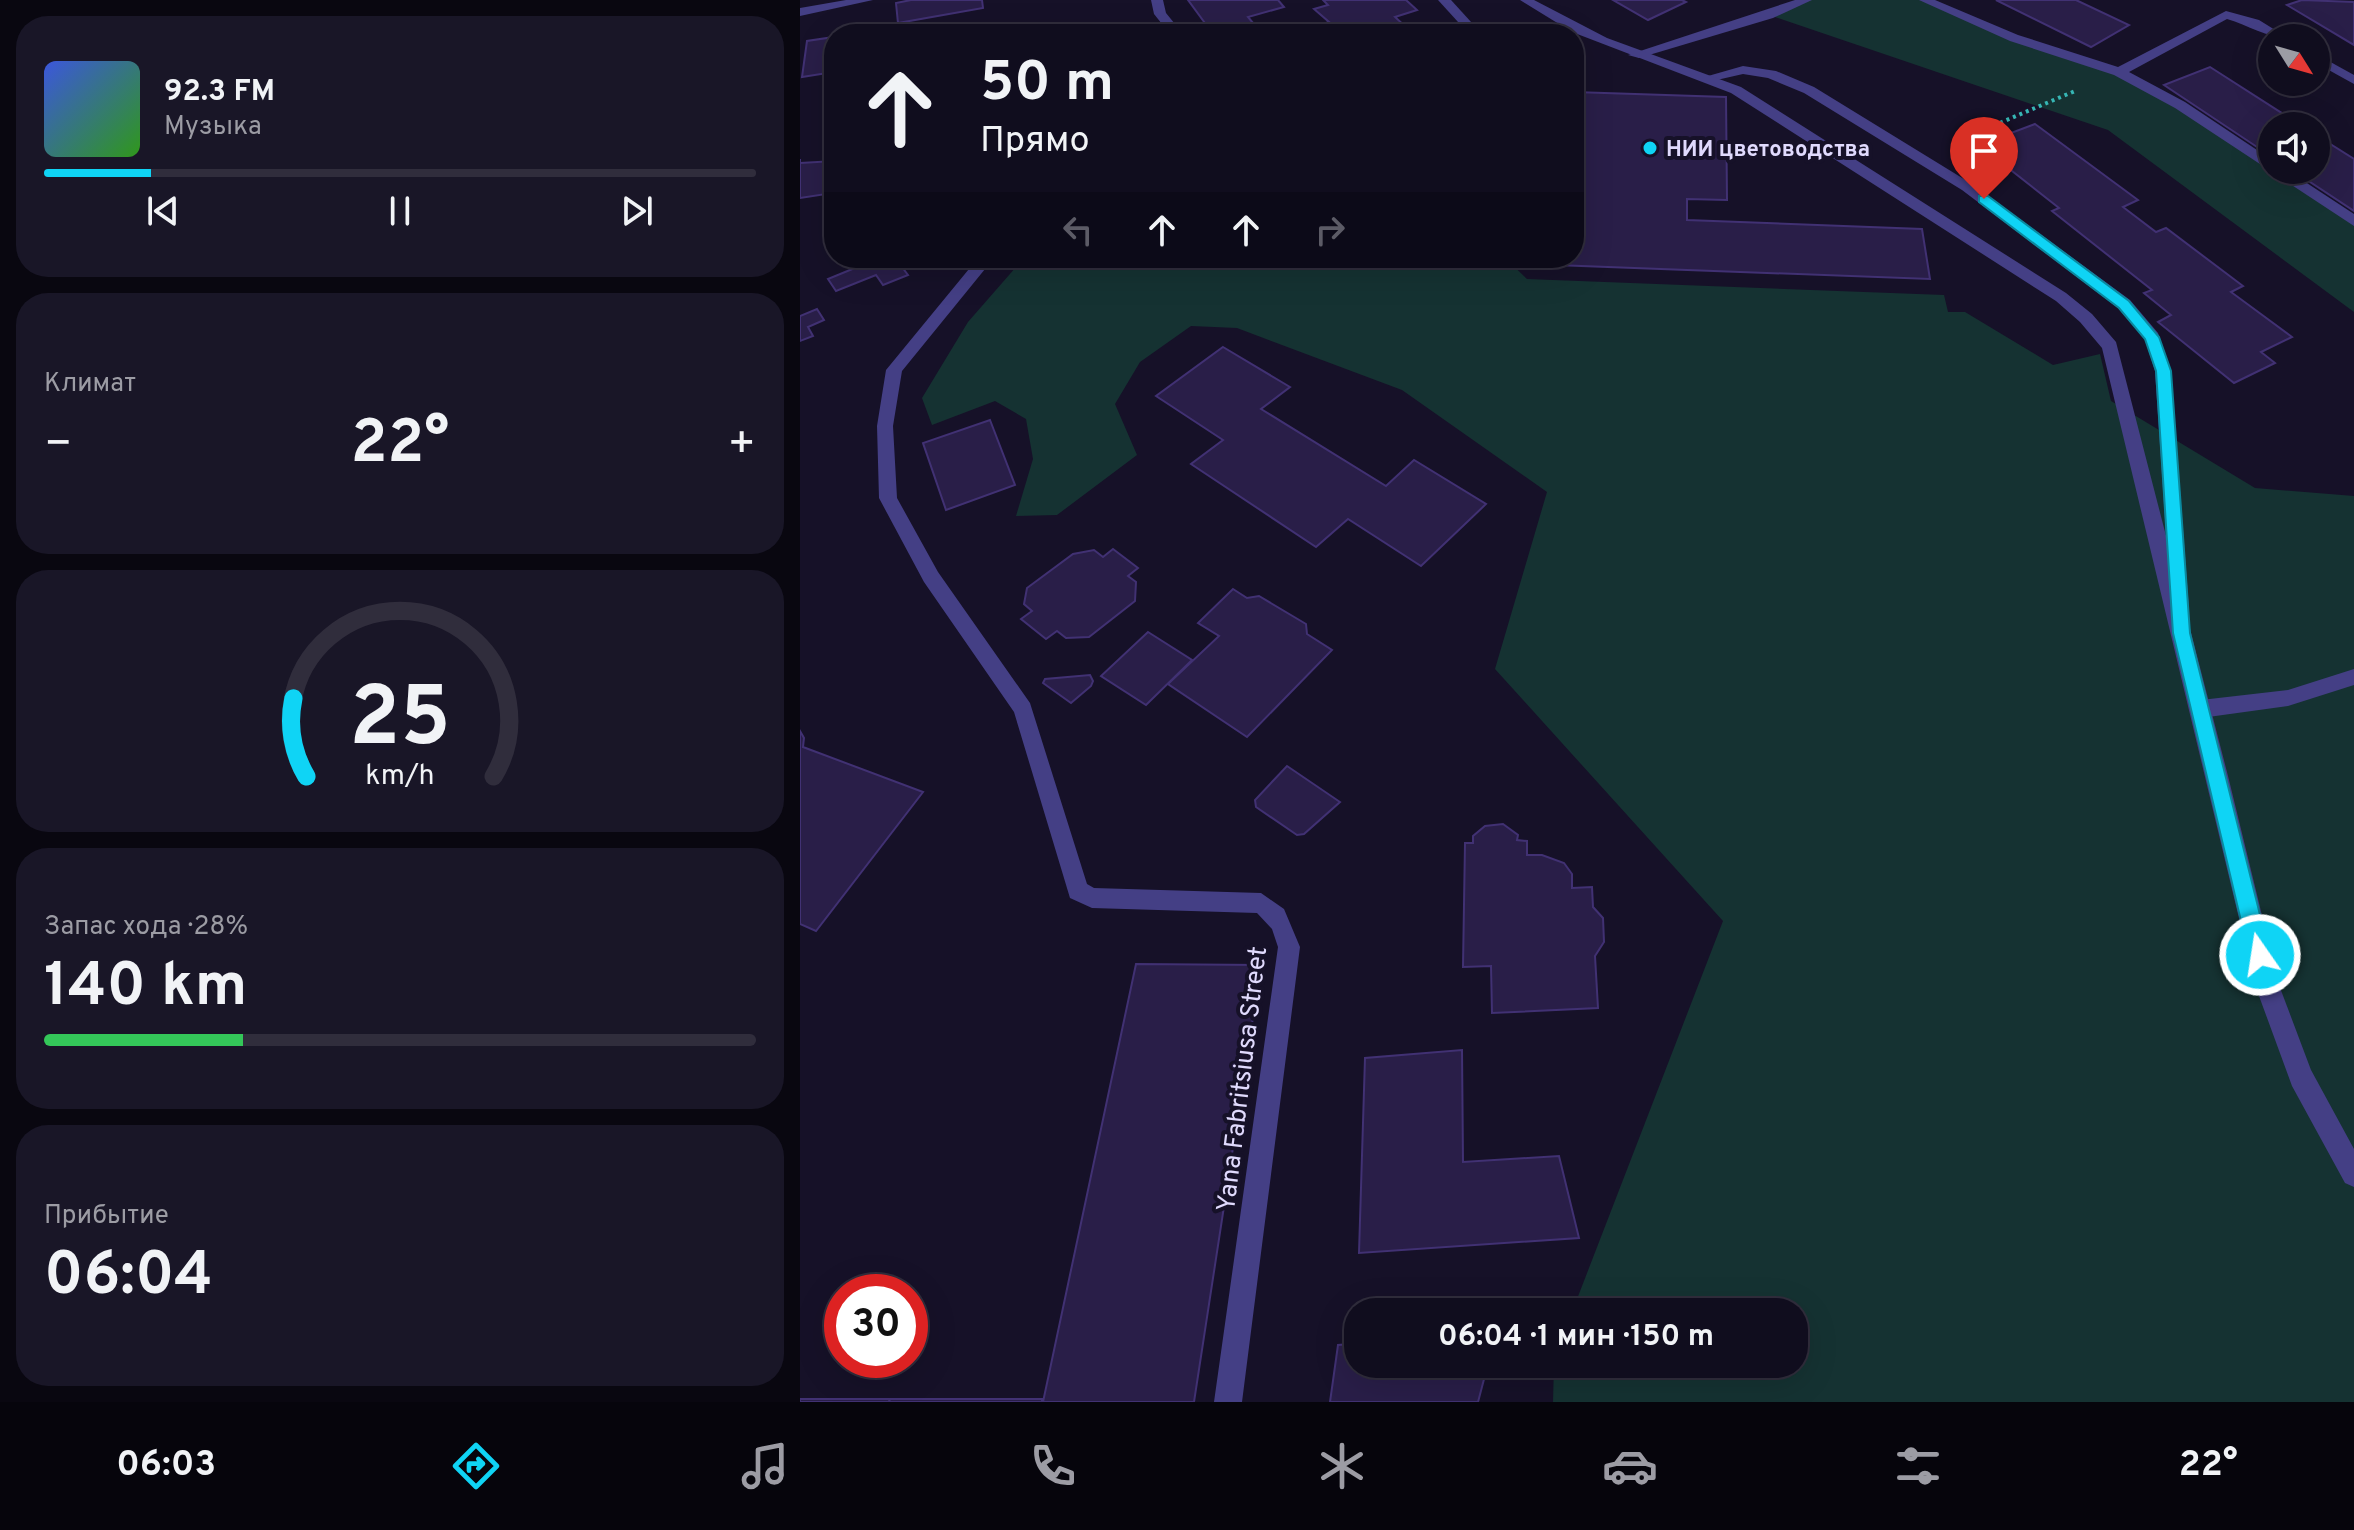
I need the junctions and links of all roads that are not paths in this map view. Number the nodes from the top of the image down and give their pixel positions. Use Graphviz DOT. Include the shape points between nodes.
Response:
graph roads {
  1 [pos="867,0"];
  2 [pos="1157,0"];
  3 [pos="1444,0"];
  4 [pos="1526,0"];
  5 [pos="1806,0"];
  6 [pos="1925,0"];
  7 [pos="800,12"];
  8 [pos="1168,24"];
  9 [pos="1467,24"];
  10 [pos="1563,24"];
  11 [pos="2258,25"];
  12 [pos="1584,35"];
  13 [pos="1634,55"];
  14 [pos="2330,66"];
  15 [pos="2119,72"];
  16 [pos="1708,78"];
  17 [pos="2354,80"];
  18 [pos="2258,157"];
  19 [pos="2298,184"];
  20 [pos="2354,221"];
  21 [pos="978,268"];
  22 [pos="2182,633"];
  23 [pos="2354,677"];
  24 [pos="2201,709"];
  25 [pos="2354,1174"];
  26 [pos="1228,1402"];
  1 -- 7 [label="street"];
  2 -- 8 [label="street"];
  3 -- 9 [label="street"];
  4 -- 10 [label="street"];
  5 -- 13 [label="street"];
  6 -- 15 [label="street" via="2014,38"];
  11 -- 15 [label="street" via="2226,15"];
  12 -- 13 [label="street"];
  13 -- 16 [label="street"];
  14 -- 17 [label="street"];
  15 -- 18 [label="street"];
  16 -- 22 [label="street" via="1736,90 2061,297 2110,346"];
  16 -- 22 [label="street" via="1743,70 1771,74 1809,90 1967,187 2124,304 2152,337 2163,371"];
  19 -- 20 [label="street"];
  21 -- 26 [label="street, Yana Fabritsiusa Street" via="894,370 885,426 888,498 931,577 1023,709 1078,891 1092,898 1261,903 1284,925 1289,947"];
  22 -- 24 [label="street"];
  23 -- 24 [label="street" via="2288,698"];
  24 -- 25 [label="street" via="2267,985 2301,1077"];
}
